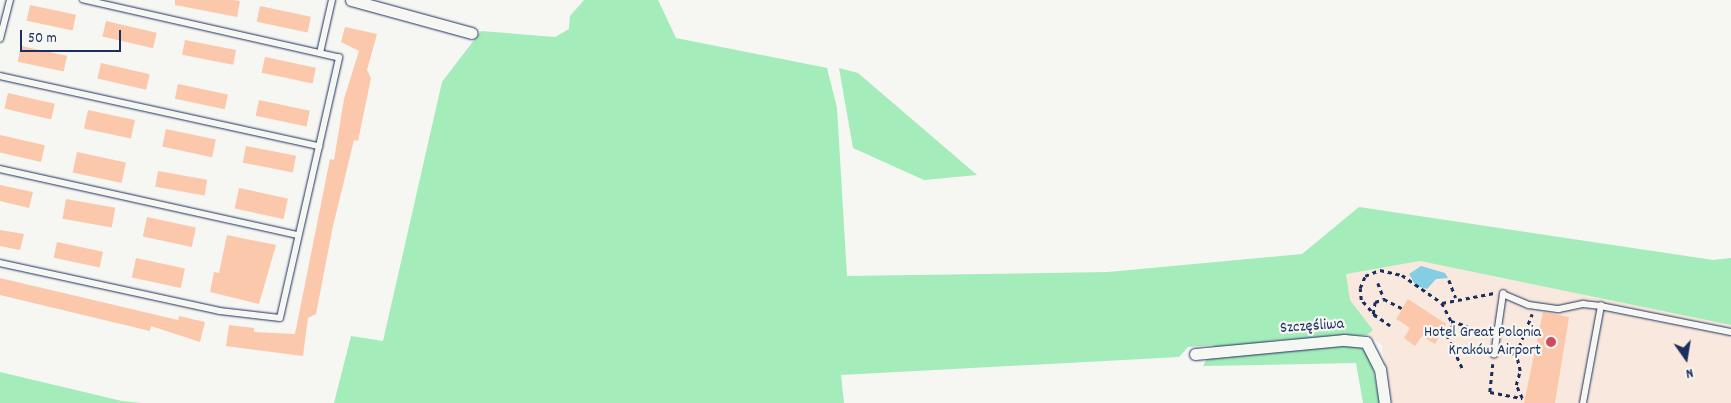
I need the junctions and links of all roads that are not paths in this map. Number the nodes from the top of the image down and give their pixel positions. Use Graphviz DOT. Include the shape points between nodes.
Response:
graph roads {
  1 [pos="10,0"];
  2 [pos="83,0"];
  3 [pos="332,0"];
  4 [pos="351,0"];
  5 [pos="472,33"];
  6 [pos="0,39"];
  7 [pos="320,53"];
  8 [pos="0,76"];
  9 [pos="319,146"];
  10 [pos="0,168"];
  11 [pos="298,235"];
  12 [pos="0,263"];
  13 [pos="1601,306"];
  14 [pos="1731,332"];
  15 [pos="1495,353"];
  16 [pos="1195,354"];
  17 [pos="1385,403"];
  18 [pos="1584,403"];
  1 -- 6 [label="lane"];
  2 -- 7 [label="lane"];
  3 -- 7 [label="lane"];
  4 -- 5 [label="street"];
  7 -- 9 [label="lane" via="339,58"];
  8 -- 9 [label="lane"];
  9 -- 11 [label="lane"];
  10 -- 11 [label="lane"];
  11 -- 12 [label="lane" via="280,318 220,311"];
  13 -- 14 [label="lane"];
  13 -- 15 [label="lane" via="1539,306 1504,294"];
  13 -- 18 [label="lane"];
  16 -- 17 [label="street, Szczęśliwa" via="1344,340 1366,342 1380,369"];
}
